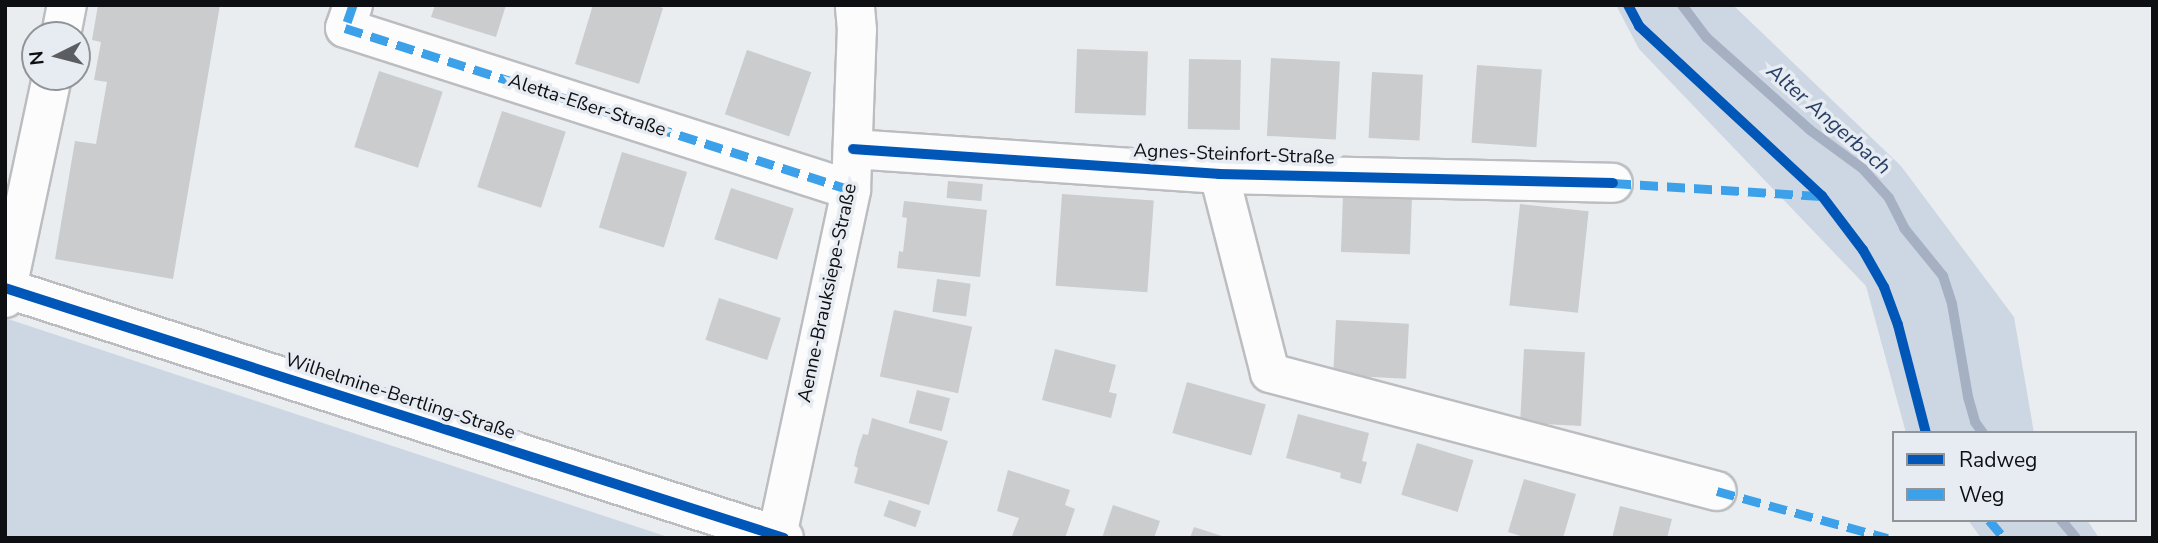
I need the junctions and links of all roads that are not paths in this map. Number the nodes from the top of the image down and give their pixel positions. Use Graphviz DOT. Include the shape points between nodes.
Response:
graph roads {
  1 [pos="353,5"];
  2 [pos="855,5"];
  3 [pos="49,91"];
  4 [pos="853,149"];
  5 [pos="1219,174"];
  6 [pos="1613,183"];
  7 [pos="851,190"];
  8 [pos="6,292"];
  9 [pos="1717,491"];
  10 [pos="780,537"];
  1 -- 7 [label="street, Aletta-Eßer-Straße" via="345,28"];
  2 -- 4 [label="street, Aenne-Brauksiepe-Straße"];
  3 -- 8 [label="street"];
  4 -- 5 [label="street, Agnes-Steinfort-Straße"];
  4 -- 7 [label="street, Aenne-Brauksiepe-Straße"];
  5 -- 6 [label="street, Agnes-Steinfort-Straße"];
  5 -- 9 [label="street, Agnes-Steinfort-Straße" via="1270,373"];
  7 -- 10 [label="street, Aenne-Brauksiepe-Straße"];
  8 -- 10 [label="street, Wilhelmine-Bertling-Straße"];
}
